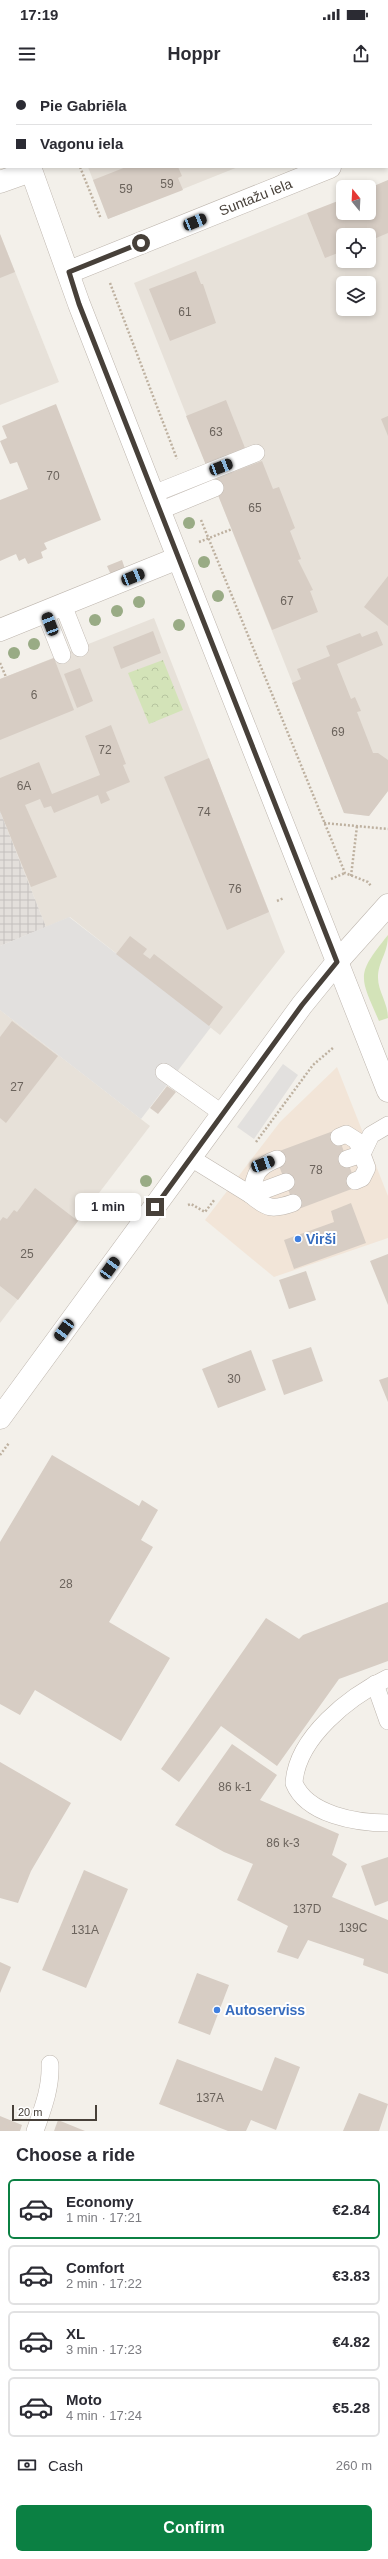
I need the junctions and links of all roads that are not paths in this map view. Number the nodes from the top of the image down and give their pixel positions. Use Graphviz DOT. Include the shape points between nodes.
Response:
graph roads {
  1 [pos="328,168"];
  2 [pos="31,169"];
  3 [pos="0,182"];
  4 [pos="69,272"];
  5 [pos="256,453"];
  6 [pos="215,488"];
  7 [pos="156,502"];
  8 [pos="177,554"];
  9 [pos="54,608"];
  10 [pos="0,630"];
  11 [pos="80,648"];
  12 [pos="62,655"];
  13 [pos="388,906"];
  14 [pos="337,962"];
  15 [pos="164,1072"];
  16 [pos="388,1091"];
  17 [pos="223,1114"];
  18 [pos="388,1125"];
  19 [pos="338,1137"];
  20 [pos="354,1157"];
  21 [pos="191,1158"];
  22 [pos="277,1159"];
  23 [pos="355,1181"];
  24 [pos="286,1182"];
  25 [pos="251,1195"];
  26 [pos="293,1203"];
  27 [pos="0,1418"];
  28 [pos="382,1681"];
  29 [pos="388,1721"];
  30 [pos="388,1823"];
  31 [pos="50,2064"];
  32 [pos="36,2131"];
  1 -- 4 [label="street, Suntažu iela"];
  2 -- 3 [label="street"];
  2 -- 4 [label="street"];
  4 -- 7 [label="street"];
  5 -- 7 [label="lane" via="186,481"];
  6 -- 7 [label="lane" via="192,498"];
  7 -- 8 [label="street"];
  8 -- 9 [label="street"];
  8 -- 14 [label="street"];
  9 -- 10 [label="street"];
  9 -- 11 [label="lane"];
  9 -- 12 [label="lane"];
  13 -- 14 [label="street"];
  14 -- 16 [label="street"];
  14 -- 17 [label="street"];
  15 -- 17 [label="lane"];
  17 -- 21 [label="street"];
  18 -- 20 [label="lane" via="371,1135"];
  19 -- 20 [label="lane" via="346,1134 357,1141"];
  20 -- 23 [label="lane" via="367,1168 362,1178"];
  21 -- 25 [label="lane"];
  21 -- 27 [label="street"];
  22 -- 25 [label="lane" via="263,1164 255,1177"];
  24 -- 25 [label="lane"];
  25 -- 26 [label="lane" via="264,1206 280,1208"];
  28 -- 29 [label="lane"];
  28 -- 30 [label="lane" via="344,1704 308,1743 299,1761 294,1783 304,1799 319,1808 346,1818"];
  31 -- 32 [label="lane" via="51,2079"];
}
